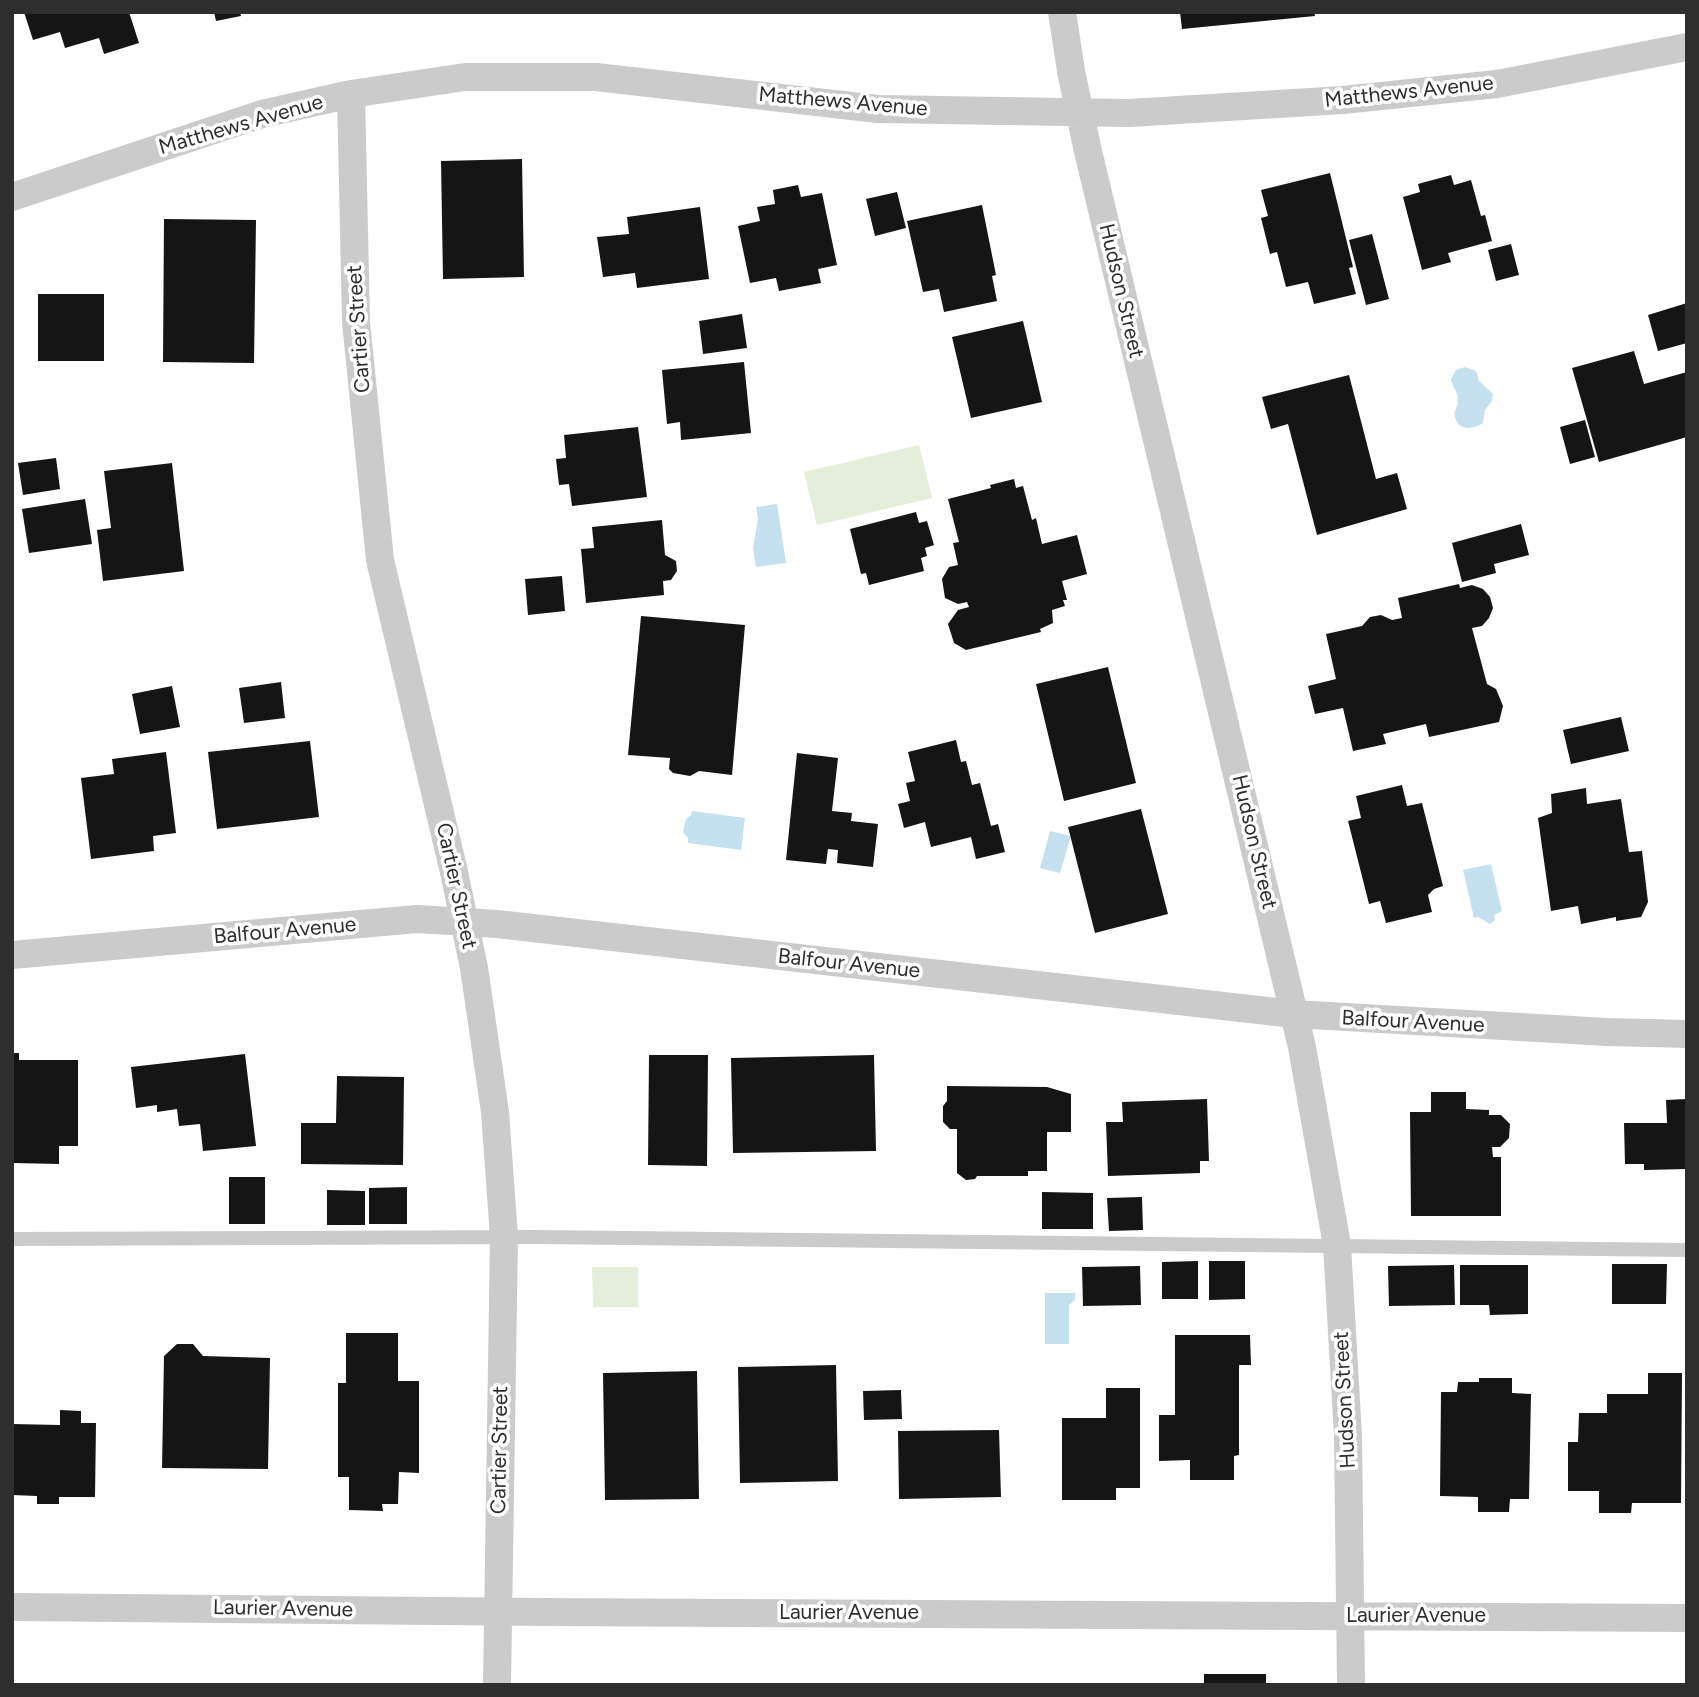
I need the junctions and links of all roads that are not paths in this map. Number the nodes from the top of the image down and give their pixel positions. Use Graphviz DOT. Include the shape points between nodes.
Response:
graph roads {
  1 [pos="1062,12"];
  2 [pos="1687,47"];
  3 [pos="351,94"];
  4 [pos="1080,113"];
  5 [pos="12,197"];
  6 [pos="464,922"];
  7 [pos="12,955"];
  8 [pos="1294,1014"];
  9 [pos="1687,1034"];
  10 [pos="504,1237"];
  11 [pos="12,1239"];
  12 [pos="1336,1245"];
  13 [pos="1687,1251"];
  14 [pos="12,1606"];
  15 [pos="497,1611"];
  16 [pos="1351,1615"];
  17 [pos="1687,1618"];
  18 [pos="497,1685"];
  19 [pos="1351,1685"];
  1 -- 4 [label="street, Hudson Street"];
  2 -- 4 [label="street, Matthews Avenue" via="1497,84 1343,100"];
  3 -- 4 [label="street, Matthews Avenue" via="464,77 596,77 878,109"];
  3 -- 5 [label="street, Matthews Avenue" via="262,114"];
  3 -- 6 [label="street, Cartier Street" via="356,322 380,561"];
  4 -- 8 [label="street, Hudson Street"];
  6 -- 7 [label="street, Balfour Avenue" via="417,919"];
  6 -- 8 [label="street, Balfour Avenue"];
  6 -- 10 [label="street, Cartier Street" via="495,1112"];
  8 -- 9 [label="street, Balfour Avenue"];
  8 -- 12 [label="street, Hudson Street"];
  10 -- 11 [label="lane"];
  10 -- 12 [label="lane"];
  10 -- 15 [label="street, Cartier Street"];
  12 -- 13 [label="lane"];
  12 -- 16 [label="street, Hudson Street" via="1348,1436"];
  14 -- 15 [label="street, Laurier Avenue"];
  15 -- 16 [label="street, Laurier Avenue"];
  15 -- 18 [label="street, Cartier Street"];
  16 -- 17 [label="street, Laurier Avenue"];
  16 -- 19 [label="street, Hudson Street"];
}
